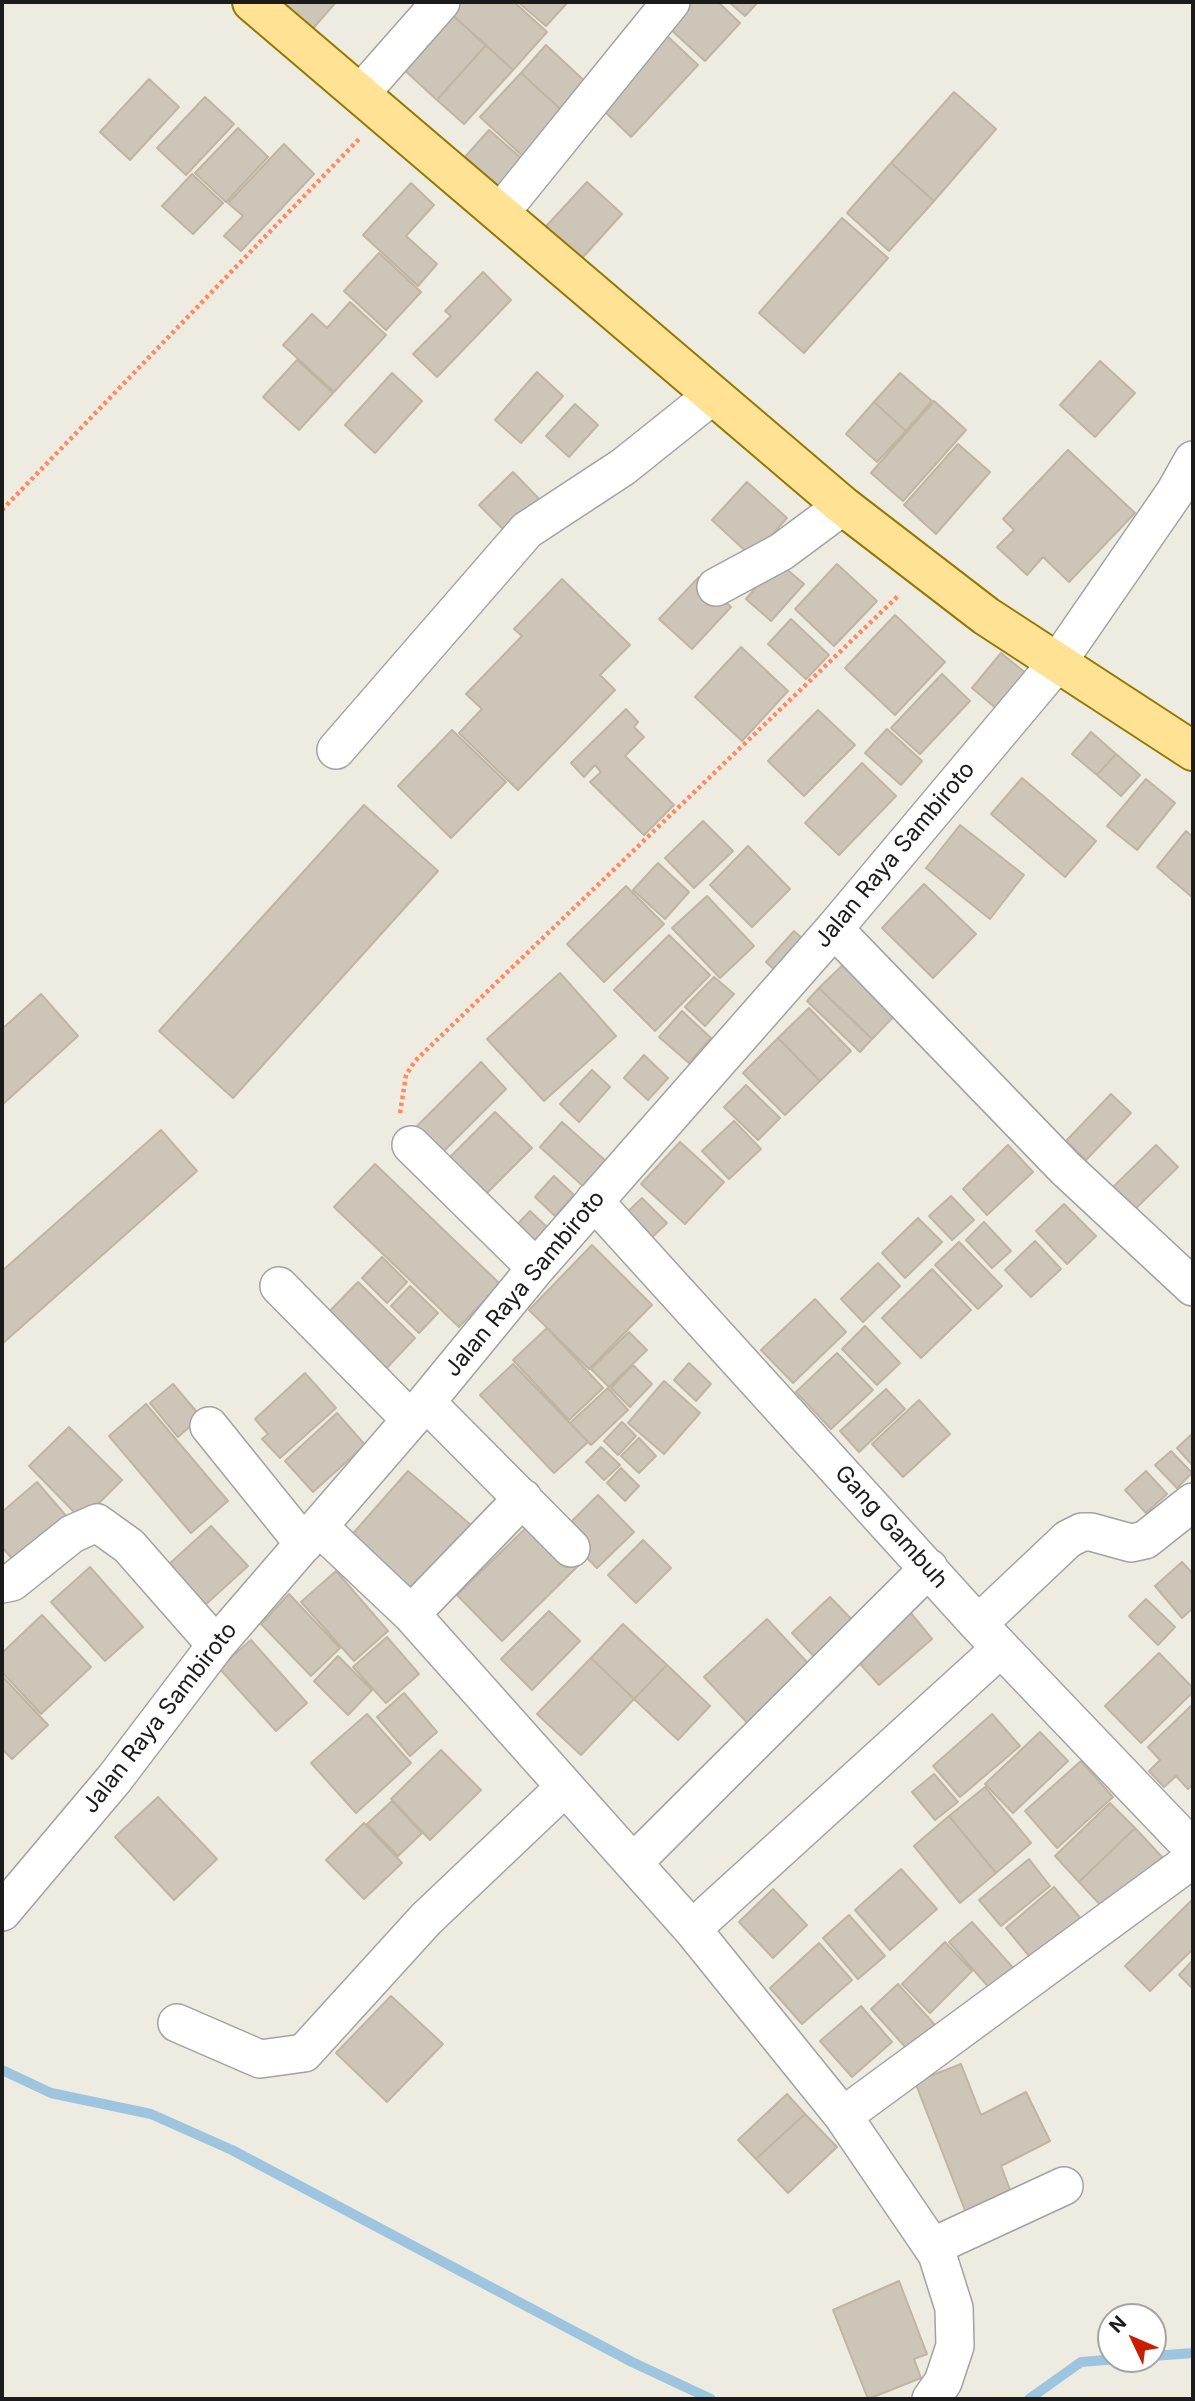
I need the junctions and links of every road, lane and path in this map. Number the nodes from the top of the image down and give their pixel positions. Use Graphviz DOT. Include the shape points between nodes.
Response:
graph roads {
  1 [pos="252,2"];
  2 [pos="441,2"];
  3 [pos="671,2"];
  4 [pos="372,104"];
  5 [pos="500,213"];
  6 [pos="713,395"];
  7 [pos="1193,460"];
  8 [pos="843,506"];
  9 [pos="2,510"];
  10 [pos="924,570"];
  11 [pos="716,587"];
  12 [pos="1057,663"];
  13 [pos="336,750"];
  14 [pos="1193,751"];
  15 [pos="834,929"];
  16 [pos="411,1145"];
  17 [pos="594,1201"];
  18 [pos="536,1268"];
  19 [pos="279,1286"];
  20 [pos="1193,1287"];
  21 [pos="418,1411"];
  22 [pos="209,1426"];
  23 [pos="523,1498"];
  24 [pos="1193,1502"];
  25 [pos="312,1535"];
  26 [pos="571,1548"];
  27 [pos="929,1568"];
  28 [pos="2,1584"];
  29 [pos="411,1614"];
  30 [pos="990,1636"];
  31 [pos="216,1645"];
  32 [pos="564,1787"];
  33 [pos="1193,1849"];
  34 [pos="1193,1858"];
  35 [pos="633,1863"];
  36 [pos="8,1893"];
  37 [pos="692,1929"];
  38 [pos="177,2023"];
  39 [pos="843,2116"];
  40 [pos="1064,2186"];
  41 [pos="932,2247"];
  42 [pos="931,2399"];
  1 -- 4 [label="main road"];
  2 -- 4 [label="street"];
  3 -- 5 [label="street"];
  4 -- 5 [label="main road"];
  4 -- 9 [label="path"];
  5 -- 6 [label="main road"];
  6 -- 8 [label="main road"];
  6 -- 13 [label="street" via="623,467 527,530"];
  7 -- 12 [label="street, Jalan Raya Sambiroto"];
  8 -- 10 [label="main road"];
  8 -- 11 [label="street" via="781,552"];
  10 -- 12 [label="main road"];
  10 -- 16 [label="path" via="415,1061 406,1075 399,1124"];
  12 -- 14 [label="main road"];
  12 -- 15 [label="street, Jalan Raya Sambiroto"];
  15 -- 17 [label="street, Jalan Raya Sambiroto"];
  15 -- 20 [label="street" via="1065,1168"];
  16 -- 18 [label="street"];
  17 -- 18 [label="street, Jalan Raya Sambiroto"];
  17 -- 27 [label="street, Gang Gambuh"];
  18 -- 21 [label="street, Jalan Raya Sambiroto"];
  19 -- 21 [label="street"];
  21 -- 23 [label="street"];
  21 -- 25 [label="street, Jalan Raya Sambiroto"];
  22 -- 25 [label="street"];
  23 -- 26 [label="street"];
  23 -- 29 [label="street"];
  24 -- 30 [label="street" via="1145,1540 1131,1543 1091,1532 1068,1539"];
  25 -- 29 [label="street"];
  25 -- 31 [label="street, Jalan Raya Sambiroto"];
  27 -- 30 [label="street, Gang Gambuh"];
  27 -- 35 [label="street"];
  28 -- 31 [label="street" via="12,1582 72,1534 97,1523 129,1546"];
  29 -- 32 [label="street"];
  30 -- 33 [label="street, Gang Gambuh"];
  30 -- 37 [label="street"];
  31 -- 36 [label="street, Jalan Raya Sambiroto" via="116,1778"];
  32 -- 35 [label="street"];
  32 -- 38 [label="street" via="426,1919 304,2053 260,2059"];
  34 -- 39 [label="street"];
  35 -- 37 [label="street"];
  37 -- 39 [label="street"];
  39 -- 41 [label="street"];
  40 -- 41 [label="street"];
  41 -- 42 [label="street" via="954,2308 955,2346 943,2382"];
}
